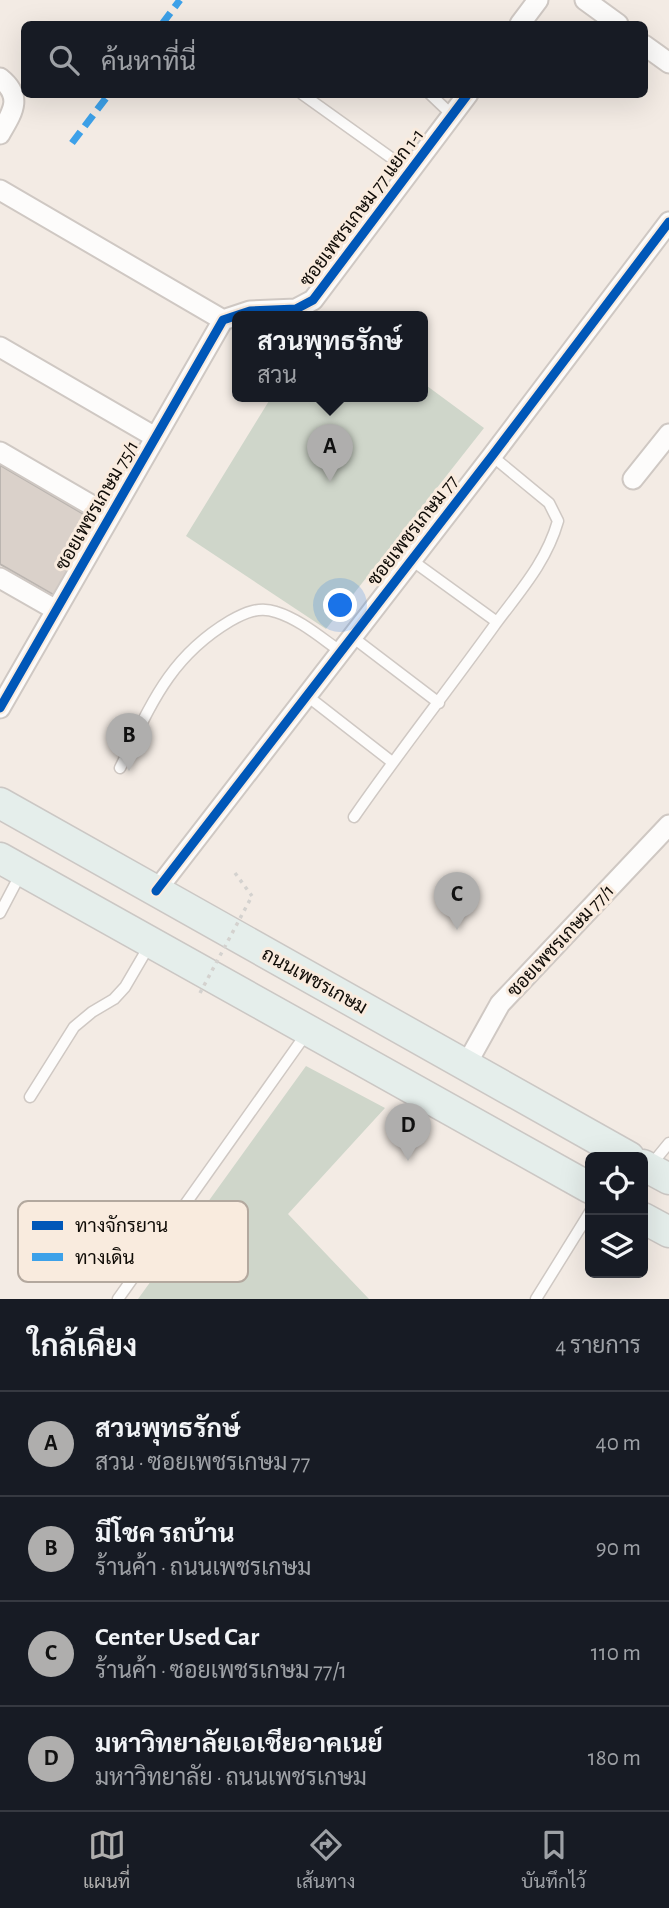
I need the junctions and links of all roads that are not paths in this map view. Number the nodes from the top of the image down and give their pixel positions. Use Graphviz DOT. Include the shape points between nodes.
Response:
graph roads {
  1 [pos="538,0"];
  2 [pos="585,0"];
  3 [pos="522,21"];
  4 [pos="614,21"];
  5 [pos="648,47"];
  6 [pos="669,63"];
  7 [pos="0,78"];
  8 [pos="308,98"];
  9 [pos="434,98"];
  10 [pos="465,98"];
  11 [pos="452,116"];
  12 [pos="0,134"];
  13 [pos="411,172"];
  14 [pos="0,190"];
  15 [pos="669,222"];
  16 [pos="250,311"];
  17 [pos="232,317"];
  18 [pos="223,320"];
  19 [pos="0,347"];
  20 [pos="669,434"];
  21 [pos="155,437"];
  22 [pos="0,452"];
  23 [pos="492,456"];
  24 [pos="633,479"];
  25 [pos="110,516"];
  26 [pos="410,559"];
  27 [pos="0,578"];
  28 [pos="56,610"];
  29 [pos="497,622"];
  30 [pos="345,644"];
  31 [pos="306,695"];
  32 [pos="439,703"];
  33 [pos="0,708"];
  34 [pos="392,762"];
  35 [pos="120,768"];
  36 [pos="0,803"];
  37 [pos="354,817"];
  38 [pos="669,825"];
  39 [pos="11,864"];
  40 [pos="156,891"];
  41 [pos="0,913"];
  42 [pos="151,942"];
  43 [pos="361,1007"];
  44 [pos="309,1030"];
  45 [pos="337,1046"];
  46 [pos="466,1065"];
  47 [pos="30,1097"];
  48 [pos="669,1143"];
  49 [pos="620,1152"];
  50 [pos="648,1166"];
  51 [pos="585,1185"];
  52 [pos="188,1201"];
  53 [pos="588,1215"];
  54 [pos="648,1220"];
  55 [pos="669,1232"];
  56 [pos="130,1282"];
  57 [pos="118,1299"];
  58 [pos="536,1299"];
  1 -- 3 [label="street"];
  2 -- 4 [label="street"];
  5 -- 6 [label="street"];
  7 -- 12 [label="street" via="15,99"];
  8 -- 13 [label="lane"];
  9 -- 11 [label="lane"];
  10 -- 11 [label="street, ซอยเพชรเกษม 77 แยก 1-1"];
  11 -- 13 [label="street, ซอยเพชรเกษม 77 แยก 1-1"];
  13 -- 16 [label="street, ซอยเพชรเกษม 77 แยก 1-1" via="313,300 296,309"];
  14 -- 18 [label="street"];
  15 -- 23 [label="street, ซอยเพชรเกษม 77"];
  17 -- 18 [label="street, ซอยเพชรเกษม 77 แยก 1-1"];
  18 -- 21 [label="street, ซอยเพชรเกษม 75/1"];
  19 -- 21 [label="street"];
  20 -- 24 [label="street"];
  21 -- 25 [label="street, ซอยเพชรเกษม 75/1"];
  22 -- 25 [label="street"];
  23 -- 26 [label="street, ซอยเพชรเกษม 77"];
  23 -- 29 [label="lane" via="549,503 558,521 551,545"];
  25 -- 28 [label="street, ซอยเพชรเกษม 75/1"];
  26 -- 29 [label="lane"];
  26 -- 30 [label="street, ซอยเพชรเกษม 77"];
  27 -- 28 [label="street"];
  28 -- 33 [label="street, ซอยเพชรเกษม 75/1"];
  29 -- 32 [label="lane"];
  30 -- 31 [label="street, ซอยเพชรเกษม 77"];
  30 -- 32 [label="lane"];
  30 -- 35 [label="lane" via="275,611 244,612 175,666"];
  31 -- 34 [label="lane"];
  31 -- 40 [label="street, ซอยเพชรเกษม 77"];
  32 -- 34 [label="lane"];
  34 -- 37 [label="lane"];
  36 -- 40 [label="main road, ถนนเพชรเกษม"];
  38 -- 46 [label="street, ซอยเพชรเกษม 77/1" via="500,1004"];
  39 -- 41 [label="lane"];
  39 -- 42 [label="main road"];
  40 -- 43 [label="main road, ถนนเพชรเกษม"];
  42 -- 44 [label="main road"];
  42 -- 47 [label="lane" via="125,987 74,1027"];
  43 -- 45 [label="main road"];
  43 -- 46 [label="main road, ถนนเพชรเกษม"];
  44 -- 45 [label="main road"];
  44 -- 52 [label="lane"];
  45 -- 51 [label="main road"];
  46 -- 49 [label="main road, ถนนเพชรเกษม"];
  48 -- 50 [label="lane"];
  53 -- 58 [label="lane"];
  54 -- 55 [label="main road"];
  56 -- 57 [label="lane"];
}
